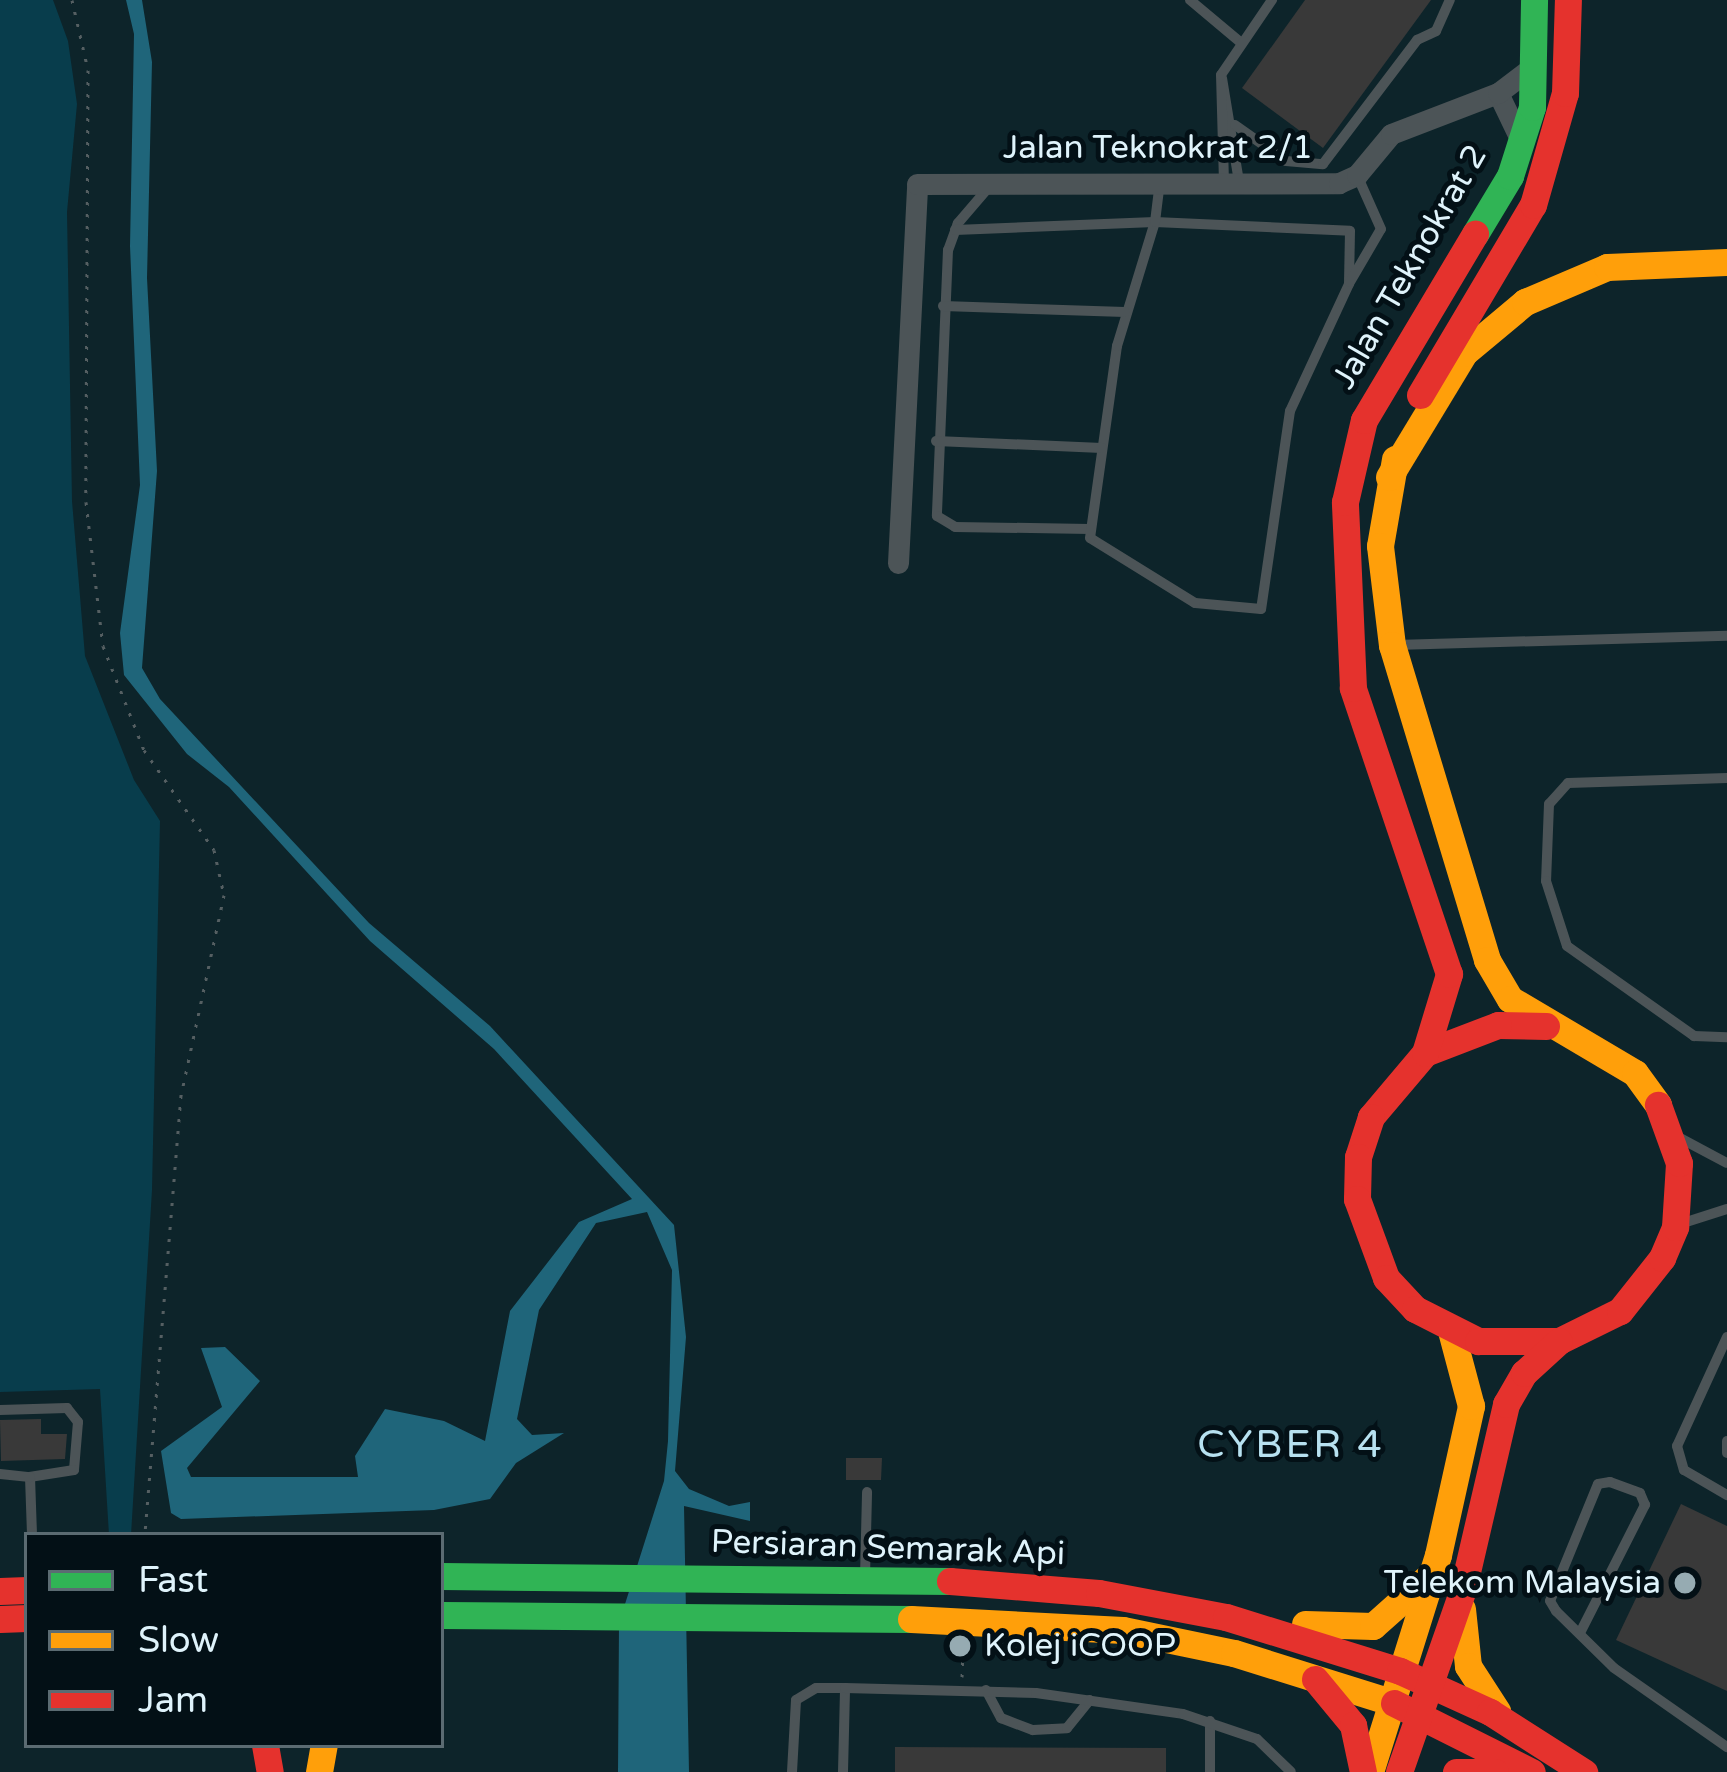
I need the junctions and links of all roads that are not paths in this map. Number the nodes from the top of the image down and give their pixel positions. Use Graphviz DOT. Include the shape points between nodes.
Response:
graph roads {
  1 [pos="1190,0"];
  2 [pos="1272,0"];
  3 [pos="1450,0"];
  4 [pos="1534,0"];
  5 [pos="1568,0"];
  6 [pos="1239,40"];
  7 [pos="1535,65"];
  8 [pos="1221,75"];
  9 [pos="1498,93"];
  10 [pos="1235,125"];
  11 [pos="1521,141"];
  12 [pos="1357,175"];
  13 [pos="996,180"];
  14 [pos="1232,182"];
  15 [pos="1160,183"];
  16 [pos="1156,222"];
  17 [pos="956,230"];
  18 [pos="1727,262"];
  19 [pos="1349,284"];
  20 [pos="944,306"];
  21 [pos="1125,312"];
  22 [pos="936,441"];
  23 [pos="1102,448"];
  24 [pos="1389,477"];
  25 [pos="1090,529"];
  26 [pos="898,562"];
  27 [pos="1727,636"];
  28 [pos="1392,645"];
  29 [pos="1727,778"];
  30 [pos="1546,1026"];
  31 [pos="1727,1037"];
  32 [pos="1425,1053"];
  33 [pos="1671,1131"];
  34 [pos="1727,1162"];
  35 [pos="1727,1209"];
  36 [pos="1675,1227"];
  37 [pos="1451,1331"];
  38 [pos="1727,1336"];
  39 [pos="1559,1341"];
  40 [pos="1723,1353"];
  41 [pos="0,1410"];
  42 [pos="1727,1441"];
  43 [pos="1727,1453"];
  44 [pos="0,1474"];
  45 [pos="30,1477"];
  46 [pos="867,1492"];
  47 [pos="1727,1495"];
  48 [pos="32,1532"];
  49 [pos="1434,1568"];
  50 [pos="444,1576"];
  51 [pos="864,1579"];
  52 [pos="1465,1581"];
  53 [pos="1212,1614"];
  54 [pos="444,1615"];
  55 [pos="524,1617"];
  56 [pos="444,1625"];
  57 [pos="1580,1633"];
  58 [pos="1400,1671"];
  59 [pos="1307,1672"];
  60 [pos="1430,1683"];
  61 [pos="845,1688"];
  62 [pos="986,1690"];
  63 [pos="1090,1700"];
  64 [pos="1391,1702"];
  65 [pos="1420,1712"];
  66 [pos="1210,1721"];
  67 [pos="1505,1721"];
  68 [pos="1727,1747"];
  69 [pos="792,1772"];
  70 [pos="843,1772"];
  71 [pos="1210,1772"];
  72 [pos="1291,1772"];
  73 [pos="1366,1772"];
  74 [pos="1400,1772"];
  75 [pos="1456,1772"];
  76 [pos="1495,1772"];
  77 [pos="1532,1772"];
  78 [pos="1584,1772"];
  1 -- 6 [label="lane"];
  2 -- 6 [label="lane"];
  3 -- 10 [label="lane" via="1436,31 1417,40 1323,164 1286,161"];
  4 -- 7 [label="main road, Jalan Teknokrat 2"];
  5 -- 24 [label="main road, Jalan Teknokrat 2" via="1565,92 1533,205 1453,333"];
  6 -- 8 [label="lane"];
  7 -- 9 [label="street, Jalan Teknokrat 2/1"];
  7 -- 11 [label="main road, Jalan Teknokrat 2"];
  8 -- 10 [label="lane"];
  8 -- 14 [label="lane"];
  9 -- 11 [label="street"];
  9 -- 12 [label="street, Jalan Teknokrat 2/1" via="1391,134"];
  10 -- 14 [label="lane"];
  11 -- 32 [label="main road, Jalan Teknokrat 2" via="1510,176 1364,420 1345,502 1353,688 1449,974"];
  12 -- 14 [label="street, Jalan Teknokrat 2/1" via="1339,183"];
  12 -- 19 [label="lane" via="1381,229"];
  13 -- 15 [label="street, Jalan Teknokrat 2/1"];
  13 -- 17 [label="lane"];
  13 -- 26 [label="street, Jalan Teknokrat 2/1" via="917,184"];
  14 -- 15 [label="street, Jalan Teknokrat 2/1"];
  15 -- 16 [label="lane"];
  16 -- 17 [label="lane"];
  16 -- 19 [label="lane" via="1344,227 1354,241"];
  16 -- 21 [label="lane"];
  17 -- 20 [label="lane"];
  18 -- 24 [label="main road" via="1607,267 1525,302 1464,353"];
  19 -- 25 [label="lane" via="1290,411 1265,607 1195,603 1095,546"];
  20 -- 21 [label="lane"];
  20 -- 22 [label="lane"];
  21 -- 23 [label="lane"];
  22 -- 23 [label="lane"];
  22 -- 25 [label="lane" via="937,516 944,525"];
  23 -- 25 [label="lane"];
  24 -- 28 [label="main road, Jalan Teknokrat 2" via="1380,546"];
  27 -- 28 [label="lane"];
  28 -- 30 [label="main road, Jalan Teknokrat 2" via="1487,960 1510,999"];
  29 -- 31 [label="lane" via="1568,783 1549,804 1546,881 1567,946 1694,1036"];
  30 -- 32 [label="main road" via="1498,1025"];
  30 -- 33 [label="main road" via="1594,1043 1635,1073"];
  32 -- 37 [label="main road" via="1371,1117 1357,1199 1386,1278"];
  33 -- 34 [label="lane"];
  33 -- 36 [label="main road" via="1679,1162"];
  35 -- 36 [label="lane"];
  36 -- 39 [label="main road" via="1644,1287 1620,1311"];
  37 -- 39 [label="main road" via="1517,1346"];
  37 -- 49 [label="main road" via="1472,1406"];
  38 -- 40 [label="lane"];
  39 -- 52 [label="main road" via="1524,1373 1506,1404"];
  40 -- 47 [label="lane" via="1677,1446 1684,1470"];
  41 -- 45 [label="lane" via="75,1414 74,1470"];
  42 -- 43 [label="lane"];
  44 -- 45 [label="lane"];
  45 -- 48 [label="lane"];
  46 -- 51 [label="lane"];
  49 -- 53 [label="main road" via="1403,1606 1357,1630"];
  49 -- 58 [label="main road"];
  50 -- 51 [label="main road, Persiaran Semarak Api"];
  51 -- 53 [label="main road, Persiaran Semarak Api" via="1042,1585"];
  52 -- 60 [label="main road"];
  52 -- 67 [label="main road" via="1468,1666"];
  53 -- 58 [label="main road, Persiaran Semarak Api"];
  54 -- 55 [label="main road, Persiaran Semarak Api"];
  55 -- 56 [label="main road"];
  55 -- 59 [label="main road, Persiaran Semarak Api" via="964,1619 1124,1630"];
  57 -- 57 [label="lane" via="1645,1505 1640,1493 1610,1482 1598,1484 1550,1601"];
  57 -- 68 [label="lane" via="1651,1698"];
  58 -- 60 [label="main road, Persiaran Semarak Api"];
  58 -- 64 [label="main road"];
  59 -- 64 [label="main road, Persiaran Semarak Api"];
  59 -- 73 [label="main road" via="1344,1708"];
  60 -- 65 [label="main road"];
  60 -- 67 [label="main road, Persiaran Semarak Api"];
  61 -- 62 [label="lane"];
  61 -- 69 [label="lane" via="816,1688 796,1700"];
  61 -- 70 [label="lane"];
  62 -- 63 [label="lane"];
  62 -- 63 [label="lane" via="997,1715 1033,1730 1073,1724"];
  63 -- 66 [label="lane"];
  64 -- 65 [label="main road, Persiaran Semarak Api"];
  64 -- 73 [label="main road"];
  65 -- 74 [label="main road"];
  65 -- 77 [label="main road, Persiaran Semarak Api"];
  66 -- 71 [label="lane"];
  66 -- 72 [label="lane" via="1277,1751"];
  67 -- 78 [label="main road, Persiaran Semarak Api"];
  75 -- 76 [label="main road"];
}
